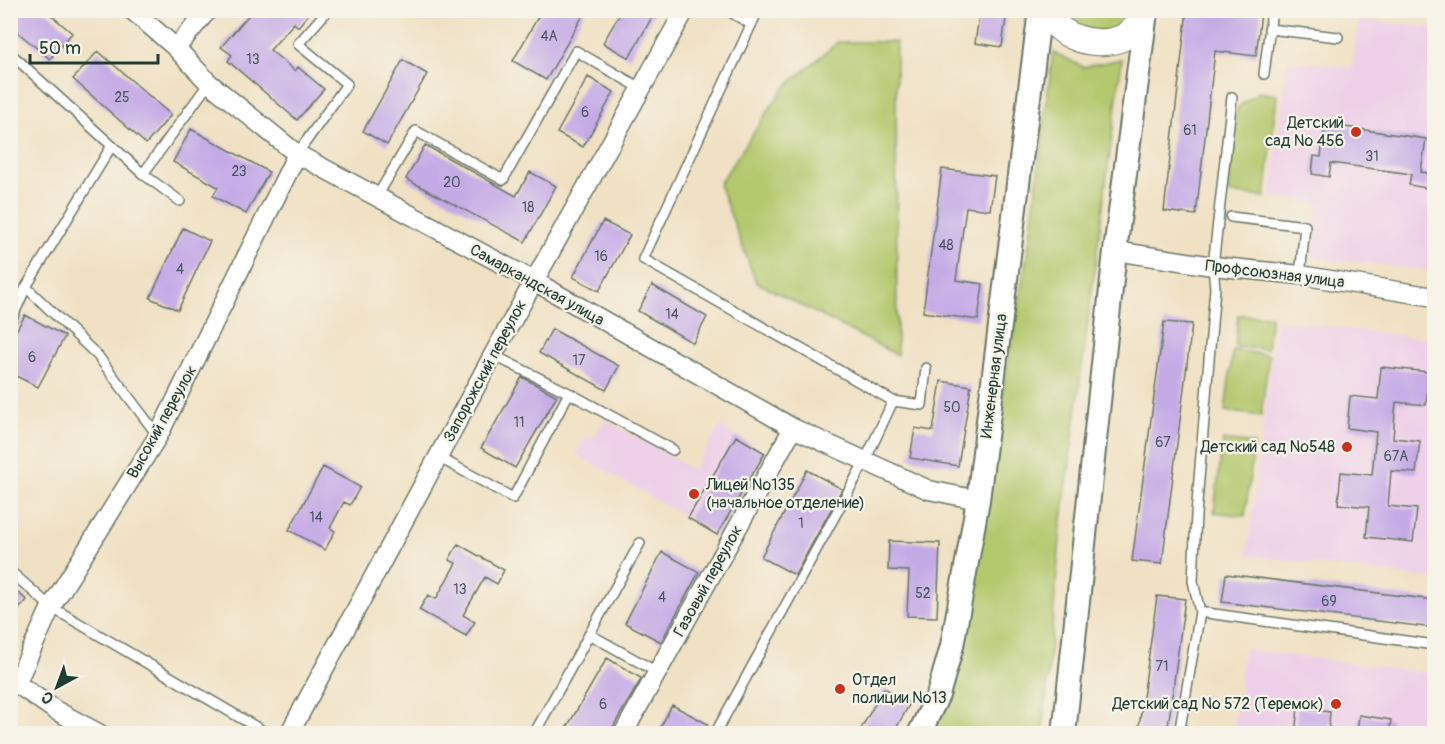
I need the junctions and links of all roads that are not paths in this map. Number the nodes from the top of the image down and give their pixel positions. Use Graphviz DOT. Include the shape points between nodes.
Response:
graph roads {
  1 [pos="132,10"];
  2 [pos="208,10"];
  3 [pos="328,10"];
  4 [pos="685,10"];
  5 [pos="727,10"];
  6 [pos="758,10"];
  7 [pos="1040,10"];
  8 [pos="1047,10"];
  9 [pos="1272,10"];
  10 [pos="1146,11"];
  11 [pos="751,24"];
  12 [pos="1269,30"];
  13 [pos="1338,37"];
  14 [pos="176,48"];
  15 [pos="10,53"];
  16 [pos="1264,74"];
  17 [pos="209,83"];
  18 [pos="642,89"];
  19 [pos="1232,97"];
  20 [pos="111,147"];
  21 [pos="297,154"];
  22 [pos="142,174"];
  23 [pos="376,198"];
  24 [pos="180,201"];
  25 [pos="1231,217"];
  26 [pos="1115,251"];
  27 [pos="1213,266"];
  28 [pos="1300,275"];
  29 [pos="534,281"];
  30 [pos="26,286"];
  31 [pos="1434,297"];
  32 [pos="10,323"];
  33 [pos="493,355"];
  34 [pos="926,368"];
  35 [pos="569,393"];
  36 [pos="893,401"];
  37 [pos="793,428"];
  38 [pos="158,436"];
  39 [pos="673,450"];
  40 [pos="438,457"];
  41 [pos="865,461"];
  42 [pos="978,500"];
  43 [pos="640,543"];
  44 [pos="10,571"];
  45 [pos="51,607"];
  46 [pos="1200,612"];
  47 [pos="590,634"];
  48 [pos="1434,645"];
  49 [pos="657,672"];
  50 [pos="13,681"];
  51 [pos="100,734"];
  52 [pos="268,734"];
  53 [pos="290,734"];
  54 [pos="534,734"];
  55 [pos="623,734"];
  56 [pos="715,734"];
  57 [pos="919,734"];
  58 [pos="1064,734"];
  59 [pos="1179,734"];
  1 -- 14 [label="street, Самаркандская улица"];
  2 -- 14 [label="street"];
  3 -- 21 [label="lane" via="298,44 347,84"];
  4 -- 18 [label="street, Запорожский переулок"];
  5 -- 11 [label="lane"];
  6 -- 11 [label="lane"];
  7 -- 42 [label="street, Инженерная улица"];
  8 -- 10 [label="main road" via="1060,29 1089,42 1123,38"];
  9 -- 12 [label="lane"];
  10 -- 26 [label="street"];
  11 -- 36 [label="lane" via="643,259"];
  12 -- 13 [label="lane"];
  12 -- 16 [label="lane"];
  14 -- 17 [label="street, Самаркандская улица"];
  15 -- 20 [label="lane"];
  17 -- 21 [label="street, Самаркандская улица"];
  17 -- 22 [label="lane"];
  18 -- 23 [label="lane" via="576,51 503,180 416,132"];
  18 -- 29 [label="street, Запорожский переулок"];
  19 -- 27 [label="lane"];
  20 -- 22 [label="lane"];
  20 -- 30 [label="lane"];
  21 -- 23 [label="street, Самаркандская улица"];
  21 -- 38 [label="street, Высокий переулок"];
  22 -- 24 [label="lane"];
  23 -- 29 [label="street, Самаркандская улица"];
  25 -- 28 [label="lane" via="1305,226"];
  26 -- 27 [label="street, Профсоюзная улица"];
  26 -- 58 [label="street"];
  27 -- 28 [label="street, Профсоюзная улица"];
  27 -- 46 [label="lane" via="1215,288 1193,581"];
  28 -- 31 [label="street, Профсоюзная улица"];
  29 -- 33 [label="street, Запорожский переулок"];
  29 -- 37 [label="street, Самаркандская улица"];
  30 -- 32 [label="lane"];
  30 -- 38 [label="lane" via="98,356"];
  33 -- 35 [label="lane"];
  33 -- 40 [label="street, Запорожский переулок"];
  34 -- 36 [label="lane" via="922,405"];
  35 -- 39 [label="lane"];
  35 -- 40 [label="lane" via="513,498"];
  36 -- 41 [label="lane"];
  37 -- 41 [label="street, Самаркандская улица"];
  37 -- 49 [label="street, Газовый переулок"];
  38 -- 45 [label="street, Высокий переулок"];
  40 -- 53 [label="street, Запорожский переулок"];
  41 -- 42 [label="street, Самаркандская улица" via="929,490"];
  41 -- 56 [label="lane"];
  42 -- 57 [label="street, Инженерная улица" via="952,646 938,695"];
  43 -- 47 [label="lane"];
  44 -- 45 [label="lane"];
  45 -- 50 [label="street, Высокий переулок"];
  45 -- 52 [label="lane"];
  46 -- 48 [label="lane"];
  46 -- 59 [label="lane"];
  47 -- 49 [label="lane"];
  47 -- 54 [label="lane"];
  49 -- 55 [label="street, Газовый переулок"];
  50 -- 51 [label="street"];
}
